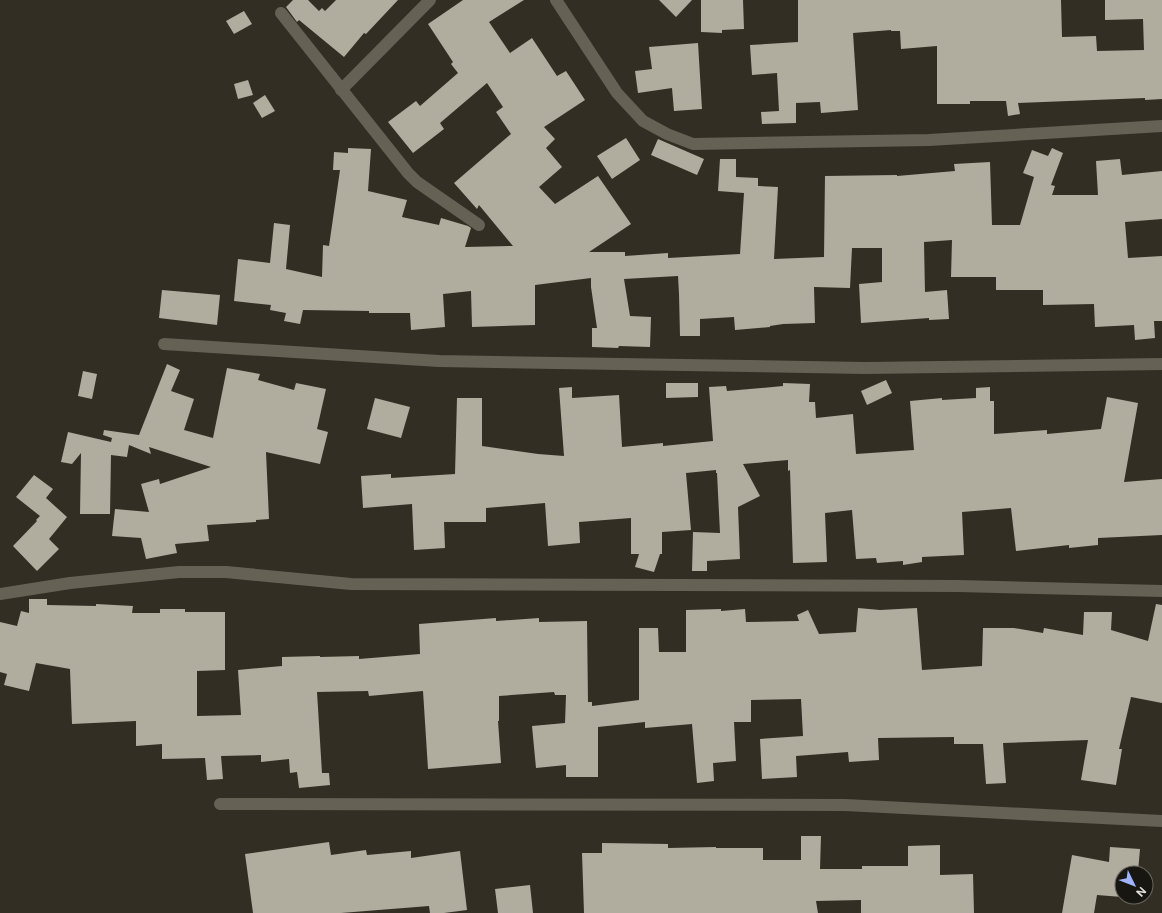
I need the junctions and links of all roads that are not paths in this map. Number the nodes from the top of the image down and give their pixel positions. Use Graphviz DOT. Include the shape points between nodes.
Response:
graph roads {
  1 [pos="430,0"];
  2 [pos="556,0"];
  3 [pos="281,13"];
  4 [pos="342,90"];
  5 [pos="1162,126"];
  6 [pos="479,225"];
  7 [pos="164,344"];
  8 [pos="1162,364"];
  9 [pos="1162,591"];
  10 [pos="0,594"];
  11 [pos="220,804"];
  12 [pos="1162,821"];
  1 -- 4 [label="street"];
  2 -- 5 [label="street" via="617,93 643,121 692,144 929,140"];
  3 -- 4 [label="street"];
  4 -- 6 [label="street" via="417,182"];
  7 -- 8 [label="street" via="439,361 865,368"];
  9 -- 10 [label="street" via="958,586 351,584 226,572 179,572 70,583"];
  11 -- 12 [label="street" via="845,805"];
}
